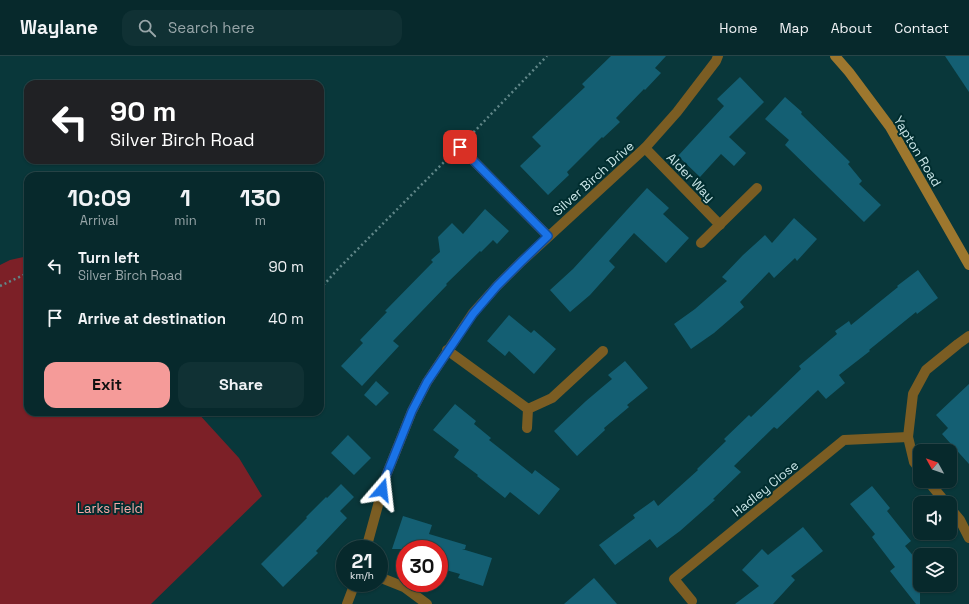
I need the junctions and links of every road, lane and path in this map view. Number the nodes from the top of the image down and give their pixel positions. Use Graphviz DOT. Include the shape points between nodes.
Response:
graph roads {
  1 [pos="548,56"];
  2 [pos="718,56"];
  3 [pos="834,56"];
  4 [pos="460,147"];
  5 [pos="645,148"];
  6 [pos="757,188"];
  7 [pos="720,224"];
  8 [pos="548,236"];
  9 [pos="701,243"];
  10 [pos="969,265"];
  11 [pos="24,275"];
  12 [pos="324,285"];
  13 [pos="0,286"];
  14 [pos="969,336"];
  15 [pos="447,350"];
  16 [pos="603,351"];
  17 [pos="528,409"];
  18 [pos="527,428"];
  19 [pos="908,437"];
  20 [pos="913,458"];
  21 [pos="934,488"];
  22 [pos="940,496"];
  23 [pos="957,516"];
  24 [pos="969,538"];
  25 [pos="368,540"];
  26 [pos="388,581"];
  27 [pos="352,592"];
  28 [pos="692,601"];
  29 [pos="347,604"];
  30 [pos="427,604"];
  1 -- 4 [label="path"];
  2 -- 5 [label="street, Silver Birch Drive" via="677,112"];
  3 -- 10 [label="main road, Yapton Road" via="890,126"];
  4 -- 8 [label="street"];
  4 -- 12 [label="path"];
  5 -- 7 [label="street, Alder Way"];
  5 -- 8 [label="street, Silver Birch Drive"];
  6 -- 7 [label="street"];
  7 -- 9 [label="street"];
  8 -- 15 [label="street, Silver Birch Drive" via="497,286"];
  11 -- 13 [label="path"];
  14 -- 19 [label="street" via="926,370 913,394"];
  15 -- 17 [label="street"];
  15 -- 25 [label="street, Silver Birch Drive" via="412,411 386,476"];
  16 -- 17 [label="street" via="552,398"];
  17 -- 18 [label="street"];
  19 -- 20 [label="street"];
  19 -- 28 [label="street, Hadley Close" via="844,440 674,579"];
  21 -- 22 [label="street"];
  23 -- 24 [label="street"];
  26 -- 30 [label="street" via="404,587"];
  27 -- 29 [label="street"];
}
